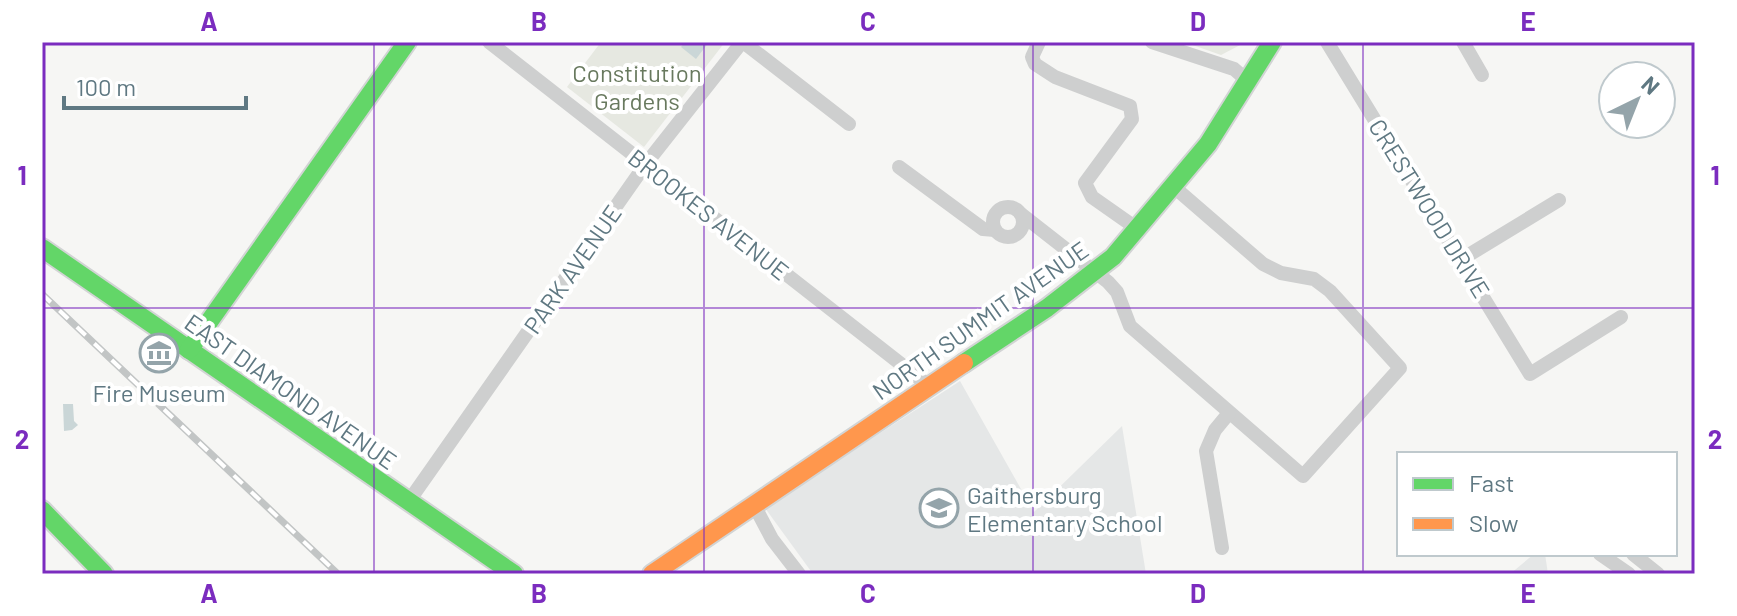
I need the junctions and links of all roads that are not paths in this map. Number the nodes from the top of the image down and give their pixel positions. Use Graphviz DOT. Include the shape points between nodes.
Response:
graph roads {
  1 [pos="407,42"];
  2 [pos="489,42"];
  3 [pos="742,42"];
  4 [pos="1039,42"];
  5 [pos="1152,42"];
  6 [pos="1272,42"];
  7 [pos="1327,42"];
  8 [pos="1463,42"];
  9 [pos="1482,75"];
  10 [pos="1249,82"];
  11 [pos="849,124"];
  12 [pos="645,165"];
  13 [pos="899,167"];
  14 [pos="1174,187"];
  15 [pos="1559,200"];
  16 [pos="1139,230"];
  17 [pos="42,248"];
  18 [pos="1462,259"];
  19 [pos="1097,271"];
  20 [pos="1621,317"];
  21 [pos="189,350"];
  22 [pos="929,386"];
  23 [pos="1229,413"];
  24 [pos="409,501"];
  25 [pos="753,503"];
  26 [pos="42,510"];
  27 [pos="1222,548"];
  28 [pos="1603,556"];
  29 [pos="1636,556"];
  30 [pos="104,574"];
  31 [pos="514,574"];
  32 [pos="652,574"];
  33 [pos="799,574"];
  34 [pos="1629,574"];
  35 [pos="1658,574"];
  1 -- 21 [label="street"];
  2 -- 12 [label="street, BROOKES AVENUE"];
  3 -- 11 [label="street"];
  3 -- 12 [label="street, PARK AVENUE"];
  4 -- 16 [label="street" via="1032,57 1043,70 1130,106 1132,119 1085,183 1092,197"];
  5 -- 10 [label="street" via="1234,69"];
  6 -- 10 [label="street, NORTH SUMMIT AVENUE"];
  7 -- 18 [label="street, CRESTWOOD DRIVE"];
  8 -- 9 [label="street"];
  10 -- 14 [label="street, NORTH SUMMIT AVENUE"];
  12 -- 22 [label="street, BROOKES AVENUE"];
  12 -- 24 [label="street, PARK AVENUE"];
  13 -- 19 [label="street" via="983,229 995,230 999,211 1012,208"];
  14 -- 16 [label="street, NORTH SUMMIT AVENUE"];
  14 -- 23 [label="street" via="1263,264 1314,279 1330,291 1400,368 1303,476"];
  15 -- 18 [label="street"];
  16 -- 19 [label="street, NORTH SUMMIT AVENUE"];
  17 -- 21 [label="street, EAST DIAMOND AVENUE"];
  18 -- 20 [label="street, CRESTWOOD DRIVE" via="1530,374"];
  19 -- 22 [label="street, NORTH SUMMIT AVENUE"];
  19 -- 23 [label="street" via="1117,292 1130,326"];
  21 -- 24 [label="street, EAST DIAMOND AVENUE"];
  22 -- 25 [label="street, NORTH SUMMIT AVENUE"];
  23 -- 27 [label="street" via="1206,451"];
  24 -- 31 [label="street, EAST DIAMOND AVENUE"];
  25 -- 32 [label="street, NORTH SUMMIT AVENUE"];
  25 -- 33 [label="street"];
  26 -- 30 [label="street"];
  28 -- 34 [label="street"];
  29 -- 35 [label="street"];
}
